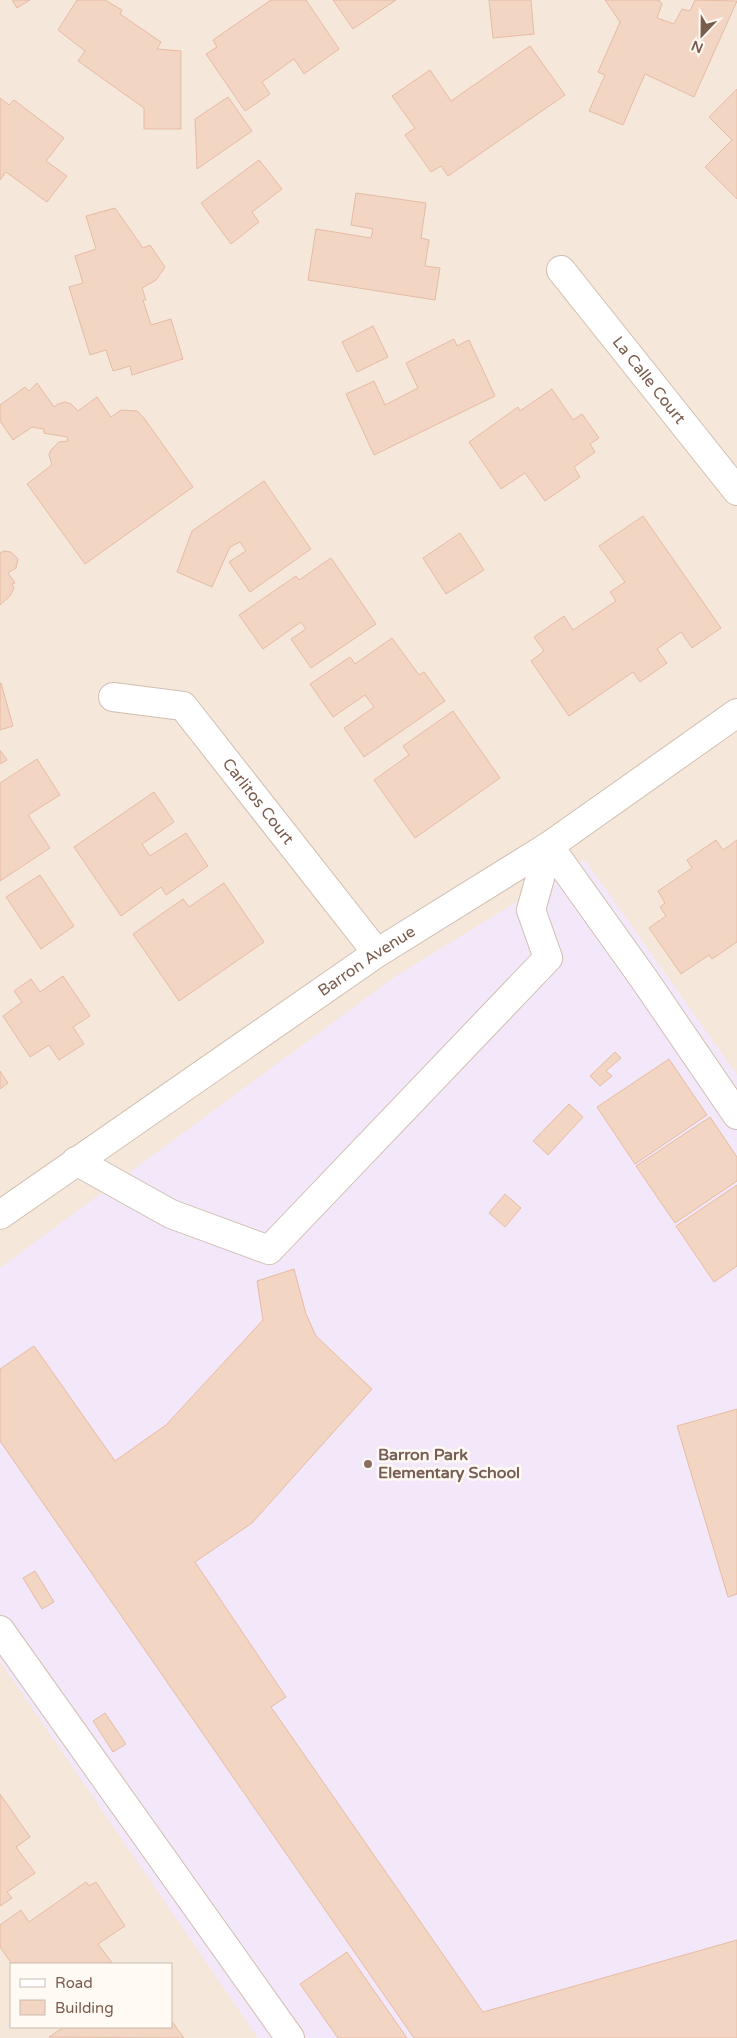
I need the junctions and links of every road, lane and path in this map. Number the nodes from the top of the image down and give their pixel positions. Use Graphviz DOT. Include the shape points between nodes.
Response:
graph roads {
  1 [pos="561,270"];
  2 [pos="737,491"];
  3 [pos="113,697"];
  4 [pos="737,713"];
  5 [pos="549,846"];
  6 [pos="377,953"];
  7 [pos="737,1115"];
  8 [pos="76,1162"];
  9 [pos="0,1214"];
  10 [pos="0,1630"];
  11 [pos="290,2038"];
  1 -- 2 [label="street, La Calle Court"];
  3 -- 6 [label="street, Carlitos Court" via="183,706"];
  4 -- 5 [label="street, Barron Avenue"];
  5 -- 6 [label="street, Barron Avenue"];
  5 -- 7 [label="street"];
  5 -- 8 [label="street" via="531,910 548,958 269,1250 171,1214"];
  6 -- 8 [label="street, Barron Avenue"];
  8 -- 9 [label="street, Barron Avenue"];
  10 -- 11 [label="street"];
}
